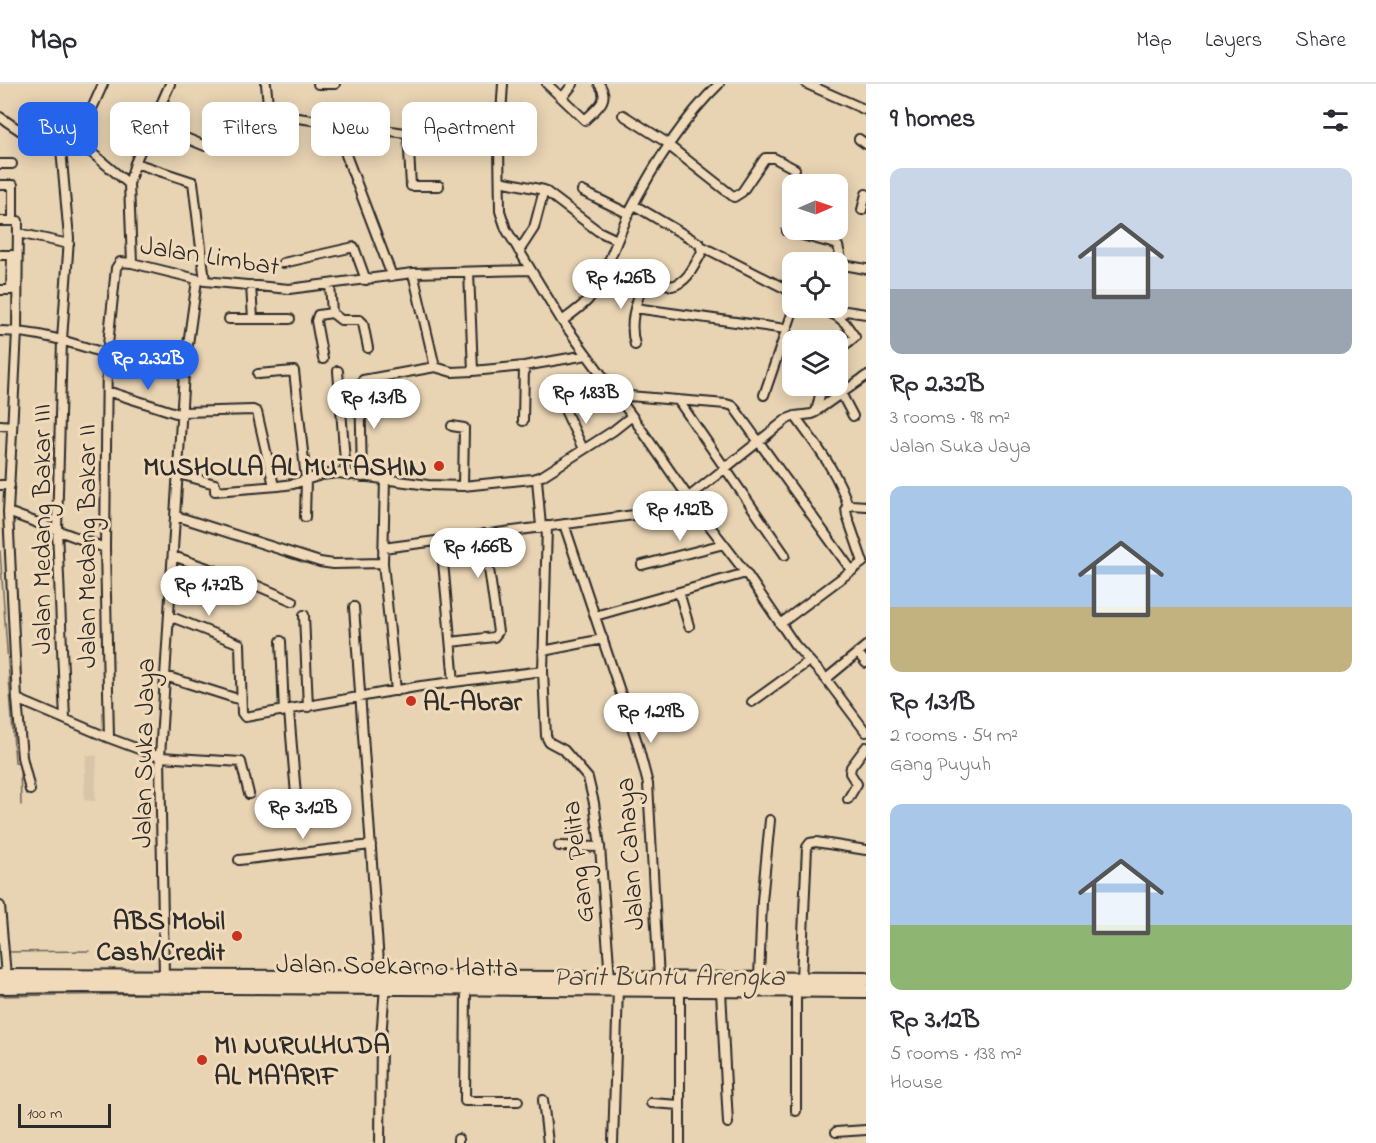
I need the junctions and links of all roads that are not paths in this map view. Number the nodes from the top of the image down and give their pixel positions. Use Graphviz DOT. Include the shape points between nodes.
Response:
graph roads {
  1 [pos="103,84"];
  2 [pos="266,84"];
  3 [pos="318,84"];
  4 [pos="335,84"];
  5 [pos="504,84"];
  6 [pos="547,84"];
  7 [pos="573,84"];
  8 [pos="599,84"];
  9 [pos="719,84"];
  10 [pos="807,84"];
  11 [pos="166,85"];
  12 [pos="817,86"];
  13 [pos="562,98"];
  14 [pos="95,102"];
  15 [pos="160,102"];
  16 [pos="503,102"];
  17 [pos="866,110"];
  18 [pos="623,115"];
  19 [pos="0,117"];
  20 [pos="311,120"];
  21 [pos="18,130"];
  22 [pos="669,144"];
  23 [pos="63,156"];
  24 [pos="96,156"];
  25 [pos="138,156"];
  26 [pos="346,156"];
  27 [pos="409,156"];
  28 [pos="499,156"];
  29 [pos="135,163"];
  30 [pos="0,164"];
  31 [pos="12,164"];
  32 [pos="795,169"];
  33 [pos="500,181"];
  34 [pos="129,184"];
  35 [pos="0,185"];
  36 [pos="439,186"];
  37 [pos="544,190"];
  38 [pos="582,190"];
  39 [pos="866,194"];
  40 [pos="634,204"];
  41 [pos="862,210"];
  42 [pos="629,214"];
  43 [pos="0,221"];
  44 [pos="18,221"];
  45 [pos="18,233"];
  46 [pos="617,240"];
  47 [pos="821,240"];
  48 [pos="69,244"];
  49 [pos="701,246"];
  50 [pos="519,251"];
  51 [pos="838,252"];
  52 [pos="0,255"];
  53 [pos="132,263"];
  54 [pos="283,263"];
  55 [pos="606,264"];
  56 [pos="848,266"];
  57 [pos="866,269"];
  58 [pos="530,270"];
  59 [pos="469,272"];
  60 [pos="413,273"];
  61 [pos="392,276"];
  62 [pos="645,278"];
  63 [pos="201,280"];
  64 [pos="366,280"];
  65 [pos="330,284"];
  66 [pos="251,285"];
  67 [pos="782,287"];
  68 [pos="0,290"];
  69 [pos="635,308"];
  70 [pos="848,311"];
  71 [pos="332,313"];
  72 [pos="866,314"];
  73 [pos="253,318"];
  74 [pos="790,318"];
  75 [pos="840,318"];
  76 [pos="229,319"];
  77 [pos="290,319"];
  78 [pos="562,321"];
  79 [pos="786,329"];
  80 [pos="0,331"];
  81 [pos="17,331"];
  82 [pos="62,340"];
  83 [pos="848,343"];
  84 [pos="635,345"];
  85 [pos="368,348"];
  86 [pos="107,354"];
  87 [pos="587,355"];
  88 [pos="323,359"];
  89 [pos="524,366"];
  90 [pos="435,367"];
  91 [pos="338,371"];
  92 [pos="473,371"];
  93 [pos="258,374"];
  94 [pos="866,376"];
  95 [pos="848,388"];
  96 [pos="106,391"];
  97 [pos="617,395"];
  98 [pos="764,395"];
  99 [pos="820,396"];
  100 [pos="837,396"];
  101 [pos="843,396"];
  102 [pos="834,398"];
  103 [pos="678,400"];
  104 [pos="566,410"];
  105 [pos="816,412"];
  106 [pos="182,413"];
  107 [pos="632,416"];
  108 [pos="795,416"];
  109 [pos="853,416"];
  110 [pos="523,421"];
  111 [pos="0,425"];
  112 [pos="12,426"];
  113 [pos="452,426"];
  114 [pos="759,442"];
  115 [pos="583,449"];
  116 [pos="725,467"];
  117 [pos="178,474"];
  118 [pos="346,474"];
  119 [pos="362,477"];
  120 [pos="306,479"];
  121 [pos="385,479"];
  122 [pos="537,479"];
  123 [pos="0,485"];
  124 [pos="10,485"];
  125 [pos="274,486"];
  126 [pos="463,486"];
  127 [pos="689,497"];
  128 [pos="848,506"];
  129 [pos="866,506"];
  130 [pos="695,507"];
  131 [pos="8,512"];
  132 [pos="176,516"];
  133 [pos="305,517"];
  134 [pos="564,524"];
  135 [pos="544,527"];
  136 [pos="57,530"];
  137 [pos="484,534"];
  138 [pos="441,540"];
  139 [pos="724,544"];
  140 [pos="383,548"];
  141 [pos="105,549"];
  142 [pos="785,555"];
  143 [pos="173,556"];
  144 [pos="383,562"];
  145 [pos="642,565"];
  146 [pos="852,571"];
  147 [pos="746,573"];
  148 [pos="679,592"];
  149 [pos="293,601"];
  150 [pos="354,608"];
  151 [pos="304,615"];
  152 [pos="169,616"];
  153 [pos="596,616"];
  154 [pos="780,624"];
  155 [pos="689,626"];
  156 [pos="603,639"];
  157 [pos="281,641"];
  158 [pos="451,642"];
  159 [pos="866,646"];
  160 [pos="543,651"];
  161 [pos="858,652"];
  162 [pos="809,661"];
  163 [pos="866,663"];
  164 [pos="543,671"];
  165 [pos="165,676"];
  166 [pos="826,679"];
  167 [pos="454,682"];
  168 [pos="396,691"];
  169 [pos="360,698"];
  170 [pos="17,699"];
  171 [pos="241,700"];
  172 [pos="752,702"];
  173 [pos="308,707"];
  174 [pos="287,711"];
  175 [pos="65,719"];
  176 [pos="866,732"];
  177 [pos="109,738"];
  178 [pos="866,747"];
  179 [pos="160,757"];
  180 [pos="30,790"];
  181 [pos="249,794"];
  182 [pos="296,795"];
  183 [pos="848,799"];
  184 [pos="770,820"];
  185 [pos="371,845"];
  186 [pos="559,846"];
  187 [pos="600,847"];
  188 [pos="866,850"];
  189 [pos="239,860"];
  190 [pos="0,906"];
  191 [pos="164,976"];
  192 [pos="610,978"];
  193 [pos="759,978"];
  194 [pos="659,979"];
  195 [pos="801,979"];
  196 [pos="866,979"];
  197 [pos="2,980"];
  198 [pos="82,981"];
  199 [pos="527,984"];
  200 [pos="384,988"];
  201 [pos="466,989"];
  202 [pos="618,991"];
  203 [pos="866,991"];
  204 [pos="680,995"];
  205 [pos="721,995"];
  206 [pos="796,996"];
  207 [pos="543,1100"];
  208 [pos="518,1101"];
  209 [pos="651,1103"];
  210 [pos="680,1105"];
  211 [pos="796,1111"];
  212 [pos="728,1123"];
  213 [pos="866,1130"];
  214 [pos="836,1132"];
  215 [pos="380,1143"];
  216 [pos="548,1143"];
  217 [pos="613,1143"];
  218 [pos="680,1143"];
  1 -- 14 [label="street"];
  2 -- 20 [label="street" via="269,114"];
  3 -- 4 [label="street"];
  5 -- 16 [label="street"];
  6 -- 13 [label="street"];
  7 -- 13 [label="street"];
  8 -- 13 [label="street" via="604,99 585,120"];
  9 -- 22 [label="street"];
  10 -- 12 [label="street"];
  11 -- 15 [label="street"];
  12 -- 17 [label="street"];
  18 -- 22 [label="street"];
  19 -- 21 [label="street"];
  22 -- 32 [label="street" via="734,197 742,192 765,158 774,158"];
  22 -- 40 [label="street"];
  23 -- 48 [label="street, Jalan Medang Bakar III"];
  24 -- 34 [label="street"];
  25 -- 29 [label="street"];
  26 -- 61 [label="street"];
  27 -- 36 [label="street" via="411,186"];
  28 -- 33 [label="street"];
  29 -- 34 [label="street"];
  29 -- 63 [label="street, Jalan Suka Jaya" via="193,182"];
  30 -- 31 [label="street"];
  33 -- 37 [label="street"];
  33 -- 50 [label="street" via="502,221"];
  34 -- 53 [label="street"];
  35 -- 43 [label="street" via="13,185 13,221"];
  37 -- 46 [label="street" via="598,231"];
  37 -- 50 [label="street" via="534,228"];
  38 -- 42 [label="street"];
  39 -- 41 [label="street"];
  40 -- 42 [label="street"];
  40 -- 49 [label="street"];
  42 -- 46 [label="street"];
  44 -- 45 [label="street"];
  45 -- 48 [label="street"];
  45 -- 81 [label="street"];
  46 -- 55 [label="street"];
  47 -- 51 [label="street" via="836,244"];
  48 -- 82 [label="street, Jalan Medang Bakar III"];
  49 -- 62 [label="street" via="702,252 680,284 672,286"];
  49 -- 67 [label="street"];
  50 -- 58 [label="street"];
  52 -- 68 [label="street" via="12,255 11,290"];
  53 -- 63 [label="street, Jalan Limbat"];
  53 -- 86 [label="street, Jalan Limbat" via="120,262 116,268"];
  54 -- 64 [label="street" via="354,247"];
  55 -- 62 [label="street"];
  55 -- 78 [label="street" via="587,300"];
  56 -- 57 [label="street"];
  58 -- 59 [label="street, Jalan Limbat"];
  58 -- 78 [label="street"];
  59 -- 60 [label="street, Jalan Limbat"];
  59 -- 92 [label="street"];
  60 -- 61 [label="street, Jalan Limbat"];
  60 -- 90 [label="street"];
  61 -- 64 [label="street, Jalan Limbat"];
  62 -- 69 [label="street"];
  63 -- 66 [label="street, Jalan Limbat"];
  63 -- 106 [label="street, Jalan Suka Jaya" via="184,373"];
  64 -- 65 [label="street, Jalan Limbat"];
  65 -- 66 [label="street, Jalan Limbat" via="289,289"];
  65 -- 71 [label="street"];
  66 -- 73 [label="street"];
  69 -- 79 [label="street"];
  69 -- 84 [label="street" via="631,331"];
  70 -- 72 [label="street"];
  71 -- 85 [label="street" via="341,320 360,320"];
  71 -- 88 [label="street" via="317,317"];
  73 -- 76 [label="street"];
  73 -- 77 [label="street"];
  74 -- 79 [label="street"];
  75 -- 83 [label="street" via="855,337"];
  78 -- 87 [label="street"];
  79 -- 98 [label="street"];
  80 -- 81 [label="street"];
  81 -- 82 [label="street"];
  81 -- 112 [label="street"];
  82 -- 86 [label="street"];
  82 -- 136 [label="street, Jalan Medang Bakar III"];
  86 -- 96 [label="street, Jalan Medang Bakar II"];
  87 -- 89 [label="street"];
  87 -- 97 [label="street"];
  89 -- 92 [label="street"];
  89 -- 110 [label="street"];
  90 -- 92 [label="street" via="452,372"];
  90 -- 119 [label="street" via="361,381"];
  91 -- 118 [label="street"];
  93 -- 120 [label="street" via="294,371"];
  94 -- 95 [label="street"];
  96 -- 106 [label="street"];
  96 -- 141 [label="street, Jalan Medang Bakar II"];
  97 -- 103 [label="street"];
  97 -- 107 [label="street"];
  99 -- 105 [label="street"];
  100 -- 102 [label="street"];
  101 -- 109 [label="street"];
  102 -- 105 [label="street"];
  103 -- 114 [label="street" via="730,404"];
  103 -- 116 [label="street"];
  104 -- 115 [label="street"];
  105 -- 108 [label="street"];
  106 -- 117 [label="street, Jalan Suka Jaya"];
  106 -- 125 [label="street" via="257,412"];
  107 -- 115 [label="street"];
  107 -- 127 [label="street"];
  108 -- 114 [label="street"];
  108 -- 128 [label="street" via="835,474"];
  111 -- 112 [label="street"];
  112 -- 124 [label="street"];
  113 -- 126 [label="street" via="464,428"];
  114 -- 116 [label="street"];
  114 -- 146 [label="street"];
  115 -- 122 [label="street"];
  116 -- 127 [label="street"];
  116 -- 142 [label="street"];
  117 -- 125 [label="street" via="215,484 215,490"];
  117 -- 132 [label="street, Jalan Suka Jaya"];
  118 -- 119 [label="street"];
  118 -- 120 [label="street"];
  119 -- 121 [label="street"];
  120 -- 125 [label="street"];
  120 -- 133 [label="street"];
  121 -- 126 [label="street"];
  121 -- 140 [label="street"];
  122 -- 126 [label="street"];
  122 -- 135 [label="street, Gang Pelita"];
  123 -- 124 [label="street"];
  124 -- 131 [label="street"];
  127 -- 130 [label="street"];
  128 -- 129 [label="street"];
  128 -- 146 [label="street" via="847,516 863,562"];
  130 -- 134 [label="street"];
  130 -- 139 [label="street"];
  131 -- 136 [label="street"];
  131 -- 170 [label="street"];
  132 -- 143 [label="street, Jalan Suka Jaya"];
  132 -- 144 [label="street" via="320,562"];
  134 -- 135 [label="street"];
  134 -- 153 [label="street, Jalan Cahaya"];
  135 -- 137 [label="street"];
  135 -- 160 [label="street, Gang Pelita"];
  136 -- 141 [label="street"];
  136 -- 175 [label="street, Jalan Medang Bakar III"];
  137 -- 138 [label="street"];
  137 -- 158 [label="street" via="498,632 494,637"];
  138 -- 140 [label="street"];
  138 -- 158 [label="street"];
  139 -- 145 [label="street"];
  139 -- 147 [label="street"];
  140 -- 144 [label="street"];
  141 -- 177 [label="street, Jalan Medang Bakar II"];
  143 -- 149 [label="street"];
  143 -- 152 [label="street, Jalan Suka Jaya"];
  144 -- 168 [label="street"];
  146 -- 154 [label="street"];
  147 -- 148 [label="street"];
  147 -- 154 [label="street"];
  148 -- 153 [label="street"];
  148 -- 155 [label="street"];
  150 -- 169 [label="street"];
  151 -- 173 [label="street"];
  152 -- 165 [label="street, Jalan Suka Jaya"];
  152 -- 171 [label="street" via="239,642"];
  153 -- 156 [label="street, Jalan Cahaya"];
  154 -- 162 [label="street"];
  156 -- 160 [label="street"];
  156 -- 194 [label="street, Jalan Cahaya" via="648,784"];
  157 -- 174 [label="street"];
  158 -- 167 [label="street"];
  159 -- 161 [label="street"];
  160 -- 164 [label="street, Gang Pelita"];
  161 -- 163 [label="street"];
  161 -- 166 [label="street"];
  162 -- 166 [label="street"];
  162 -- 172 [label="street"];
  164 -- 167 [label="street"];
  164 -- 187 [label="street, Gang Pelita" via="546,736 588,778"];
  165 -- 171 [label="street"];
  165 -- 179 [label="street, Jalan Suka Jaya"];
  166 -- 176 [label="street"];
  167 -- 168 [label="street"];
  168 -- 169 [label="street"];
  169 -- 173 [label="street"];
  169 -- 185 [label="street"];
  170 -- 175 [label="street"];
  170 -- 180 [label="street" via="22,757"];
  171 -- 174 [label="street" via="244,717"];
  173 -- 174 [label="street"];
  174 -- 182 [label="street"];
  175 -- 177 [label="street"];
  177 -- 179 [label="street"];
  178 -- 183 [label="street" via="851,767 857,784"];
  179 -- 181 [label="street" via="242,762"];
  179 -- 191 [label="street, Jalan Suka Jaya"];
  184 -- 193 [label="street"];
  185 -- 189 [label="street"];
  185 -- 200 [label="street"];
  186 -- 187 [label="street"];
  187 -- 192 [label="street, Gang Pelita"];
  188 -- 195 [label="street" via="810,843 806,853"];
  190 -- 197 [label="street"];
  191 -- 198 [label="main road, Jalan Soekarno Hatta"];
  191 -- 200 [label="main road, Jalan Soekarno Hatta"];
  192 -- 194 [label="main road, Jalan Soekarno Hatta"];
  192 -- 199 [label="main road, Jalan Soekarno Hatta"];
  193 -- 194 [label="main road, Jalan Soekarno Hatta"];
  193 -- 195 [label="main road, Jalan Soekarno Hatta"];
  195 -- 196 [label="main road, Jalan Soekarno Hatta"];
  197 -- 198 [label="main road, Jalan Soekarno Hatta"];
  198 -- 200 [label="main road, Jalan Soekarno Hatta"];
  199 -- 200 [label="main road, Jalan Soekarno Hatta"];
  199 -- 201 [label="main road, Jalan Soekarno Hatta"];
  199 -- 202 [label="main road, Jalan Soekarno Hatta"];
  200 -- 201 [label="main road, Jalan Soekarno Hatta"];
  200 -- 215 [label="street"];
  201 -- 208 [label="street" via="465,1101"];
  202 -- 204 [label="main road, Jalan Soekarno Hatta"];
  202 -- 217 [label="street"];
  203 -- 206 [label="main road, Jalan Soekarno Hatta"];
  204 -- 205 [label="main road, Jalan Soekarno Hatta"];
  204 -- 210 [label="street"];
  205 -- 206 [label="main road, Jalan Soekarno Hatta"];
  205 -- 212 [label="street"];
  206 -- 211 [label="street"];
  207 -- 216 [label="street"];
  209 -- 210 [label="street"];
  210 -- 218 [label="street"];
  213 -- 214 [label="street"];
}
